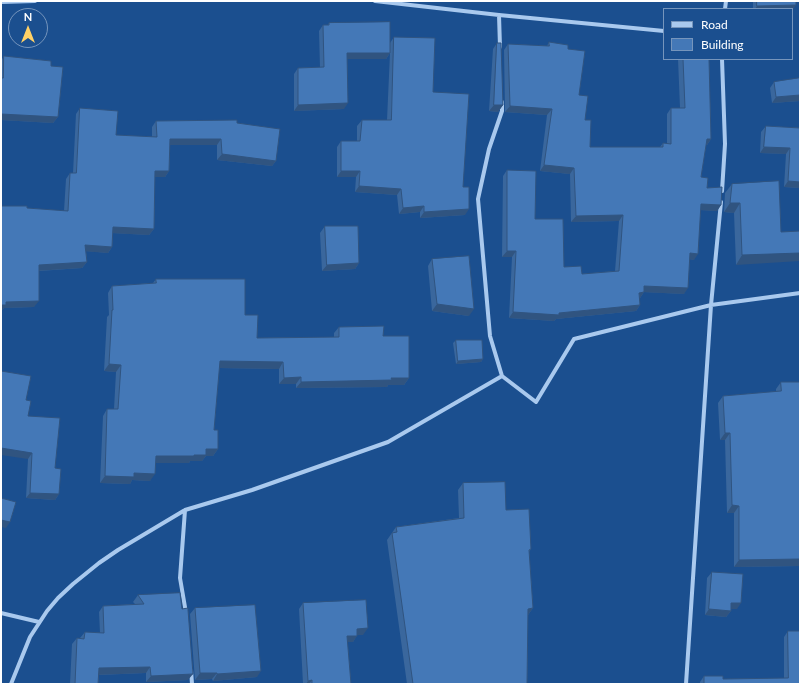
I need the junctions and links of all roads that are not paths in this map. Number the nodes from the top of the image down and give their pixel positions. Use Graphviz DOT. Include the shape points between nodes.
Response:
graph roads {
  1 [pos="35,1"];
  2 [pos="375,1"];
  3 [pos="1,2"];
  4 [pos="499,15"];
  5 [pos="663,31"];
  6 [pos="500,55"];
  7 [pos="722,60"];
  8 [pos="501,95"];
  9 [pos="800,294"];
  10 [pos="712,305"];
  11 [pos="502,376"];
  12 [pos="185,510"];
  13 [pos="1,614"];
  14 [pos="187,616"];
  15 [pos="39,622"];
  16 [pos="191,661"];
  17 [pos="12,684"];
  18 [pos="192,684"];
  19 [pos="686,684"];
  1 -- 3 [label="street"];
  2 -- 4 [label="street"];
  4 -- 5 [label="street"];
  4 -- 6 [label="street"];
  7 -- 10 [label="street" via="725,144"];
  8 -- 11 [label="street" via="502,111 489,149 478,200 490,336"];
  9 -- 10 [label="street"];
  10 -- 11 [label="street" via="574,340 536,402"];
  10 -- 19 [label="street"];
  11 -- 12 [label="street" via="388,442 252,490"];
  12 -- 14 [label="street" via="180,578"];
  12 -- 15 [label="street" via="99,563 58,598"];
  13 -- 15 [label="street"];
  15 -- 17 [label="street" via="28,641"];
  16 -- 18 [label="street"];
}
